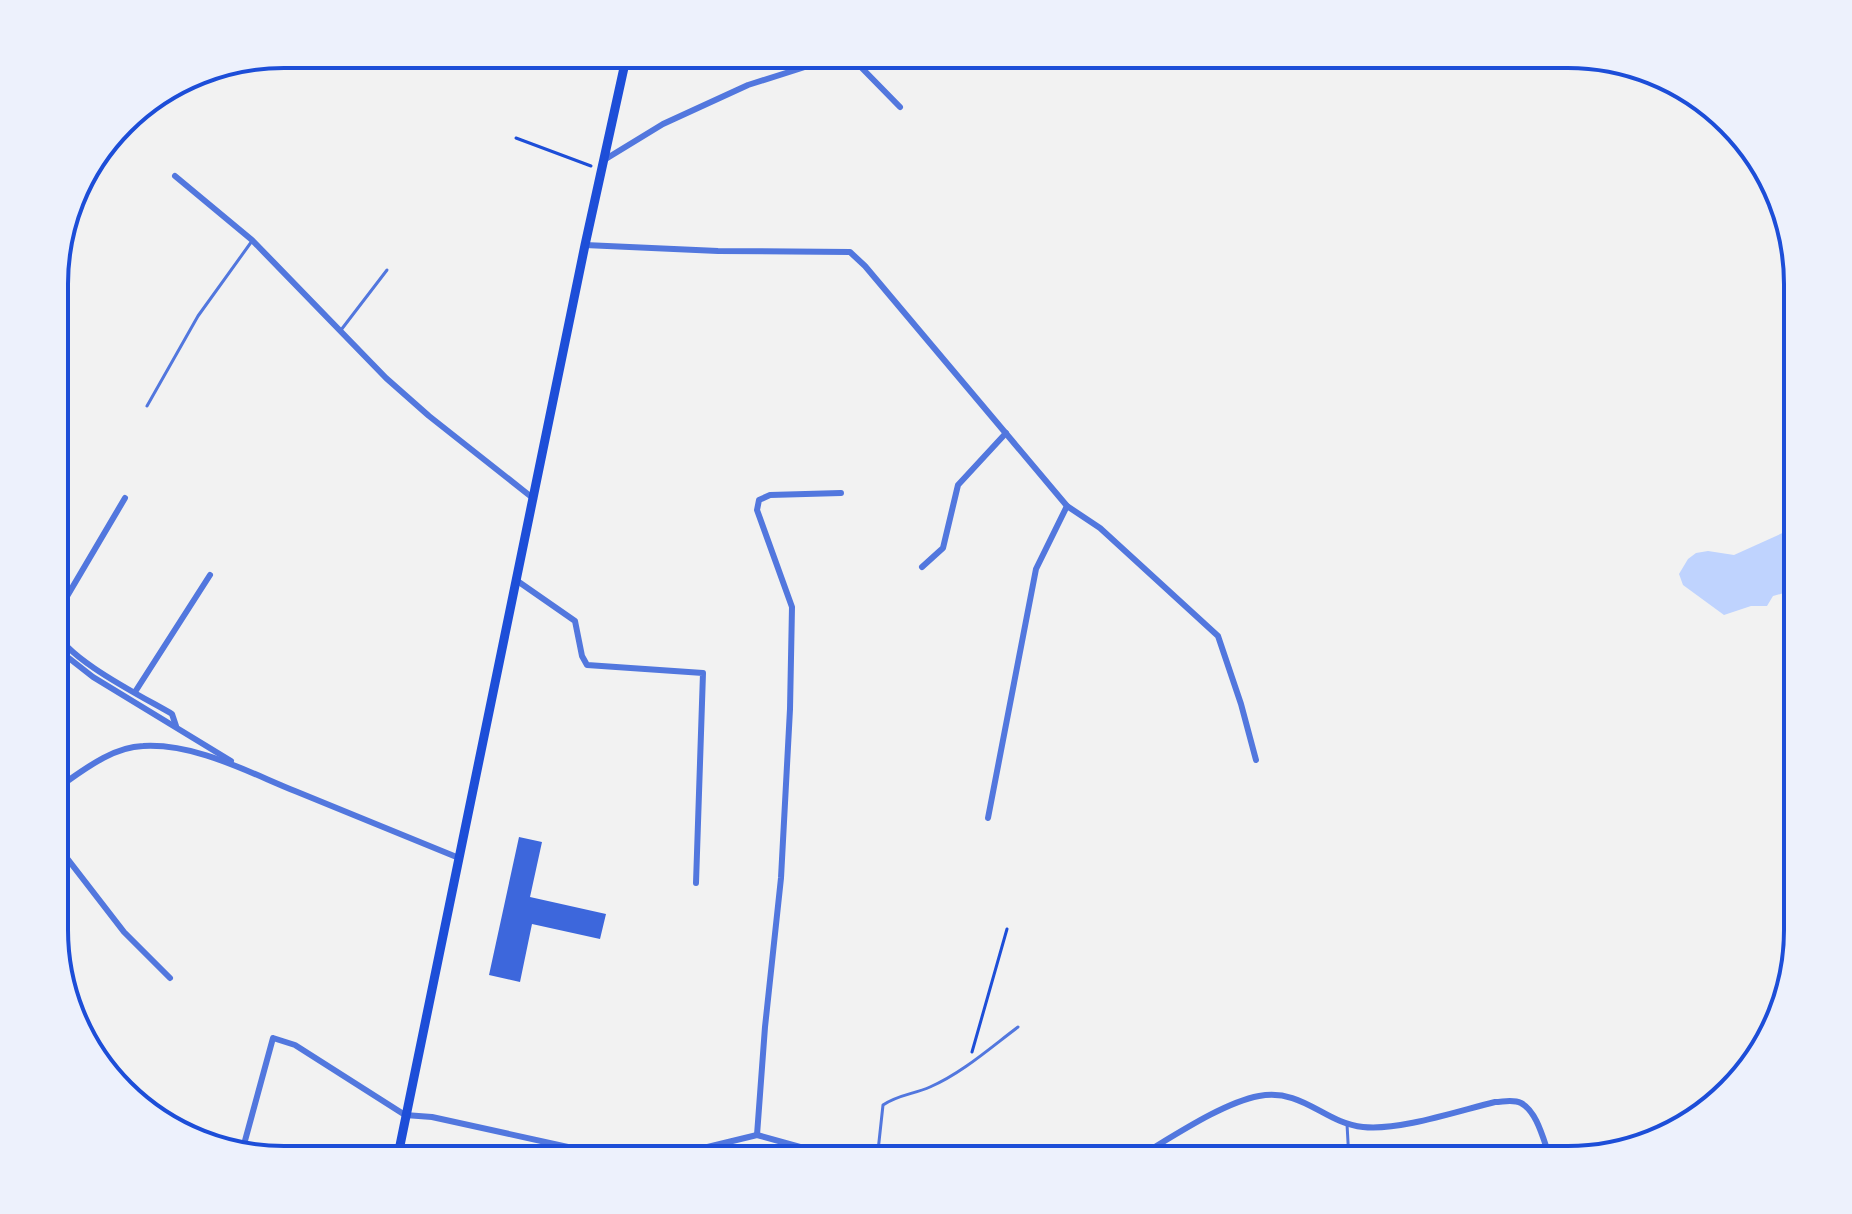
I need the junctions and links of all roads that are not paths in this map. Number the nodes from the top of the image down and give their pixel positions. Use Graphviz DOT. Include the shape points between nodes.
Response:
graph roads {
  1 [pos="624,68"];
  2 [pos="802,68"];
  3 [pos="862,68"];
  4 [pos="900,107"];
  5 [pos="604,160"];
  6 [pos="175,176"];
  7 [pos="252,240"];
  8 [pos="585,245"];
  9 [pos="387,270"];
  10 [pos="341,330"];
  11 [pos="147,406"];
  12 [pos="1006,433"];
  13 [pos="841,493"];
  14 [pos="125,498"];
  15 [pos="534,499"];
  16 [pos="1067,506"];
  17 [pos="922,567"];
  18 [pos="210,575"];
  19 [pos="516,580"];
  20 [pos="68,595"];
  21 [pos="68,648"];
  22 [pos="68,657"];
  23 [pos="135,692"];
  24 [pos="176,726"];
  25 [pos="1256,760"];
  26 [pos="243,769"];
  27 [pos="68,782"];
  28 [pos="988,818"];
  29 [pos="459,858"];
  30 [pos="68,860"];
  31 [pos="696,883"];
  32 [pos="170,978"];
  33 [pos="1018,1027"];
  34 [pos="405,1115"];
  35 [pos="1347,1124"];
  36 [pos="757,1135"];
  37 [pos="245,1142"];
  38 [pos="399,1146"];
  39 [pos="564,1146"];
  40 [pos="711,1146"];
  41 [pos="797,1146"];
  42 [pos="879,1146"];
  43 [pos="1158,1146"];
  44 [pos="1348,1146"];
  45 [pos="1545,1146"];
  1 -- 5 [label="main road"];
  2 -- 5 [label="street" via="748,85 663,124"];
  3 -- 4 [label="street"];
  5 -- 8 [label="main road"];
  6 -- 7 [label="street"];
  7 -- 10 [label="street"];
  7 -- 11 [label="lane" via="198,316"];
  8 -- 12 [label="street" via="850,252"];
  8 -- 15 [label="main road"];
  9 -- 10 [label="lane"];
  10 -- 15 [label="street" via="429,416"];
  12 -- 16 [label="street"];
  12 -- 17 [label="street" via="958,485 943,548"];
  13 -- 36 [label="street" via="770,495 759,500 757,510 792,607 781,878"];
  14 -- 20 [label="street"];
  15 -- 19 [label="main road"];
  16 -- 25 [label="street" via="1100,528 1218,636"];
  16 -- 28 [label="street" via="1036,569"];
  18 -- 23 [label="street"];
  19 -- 29 [label="main road"];
  19 -- 31 [label="street" via="575,621 587,665 703,673"];
  21 -- 23 [label="street"];
  22 -- 24 [label="street"];
  23 -- 24 [label="street" via="172,714"];
  24 -- 26 [label="street"];
  26 -- 27 [label="street" via="202,755 142,746 118,751"];
  26 -- 29 [label="street"];
  29 -- 34 [label="main road"];
  30 -- 32 [label="street" via="124,932"];
  33 -- 42 [label="lane" via="930,1087 883,1105"];
  34 -- 37 [label="street" via="295,1045 273,1038"];
  34 -- 38 [label="main road"];
  34 -- 39 [label="street"];
  35 -- 43 [label="street" via="1296,1098 1258,1096 1231,1105"];
  35 -- 44 [label="lane"];
  35 -- 45 [label="street" via="1388,1127 1512,1101 1534,1117"];
  36 -- 40 [label="street"];
  36 -- 41 [label="street"];
}
